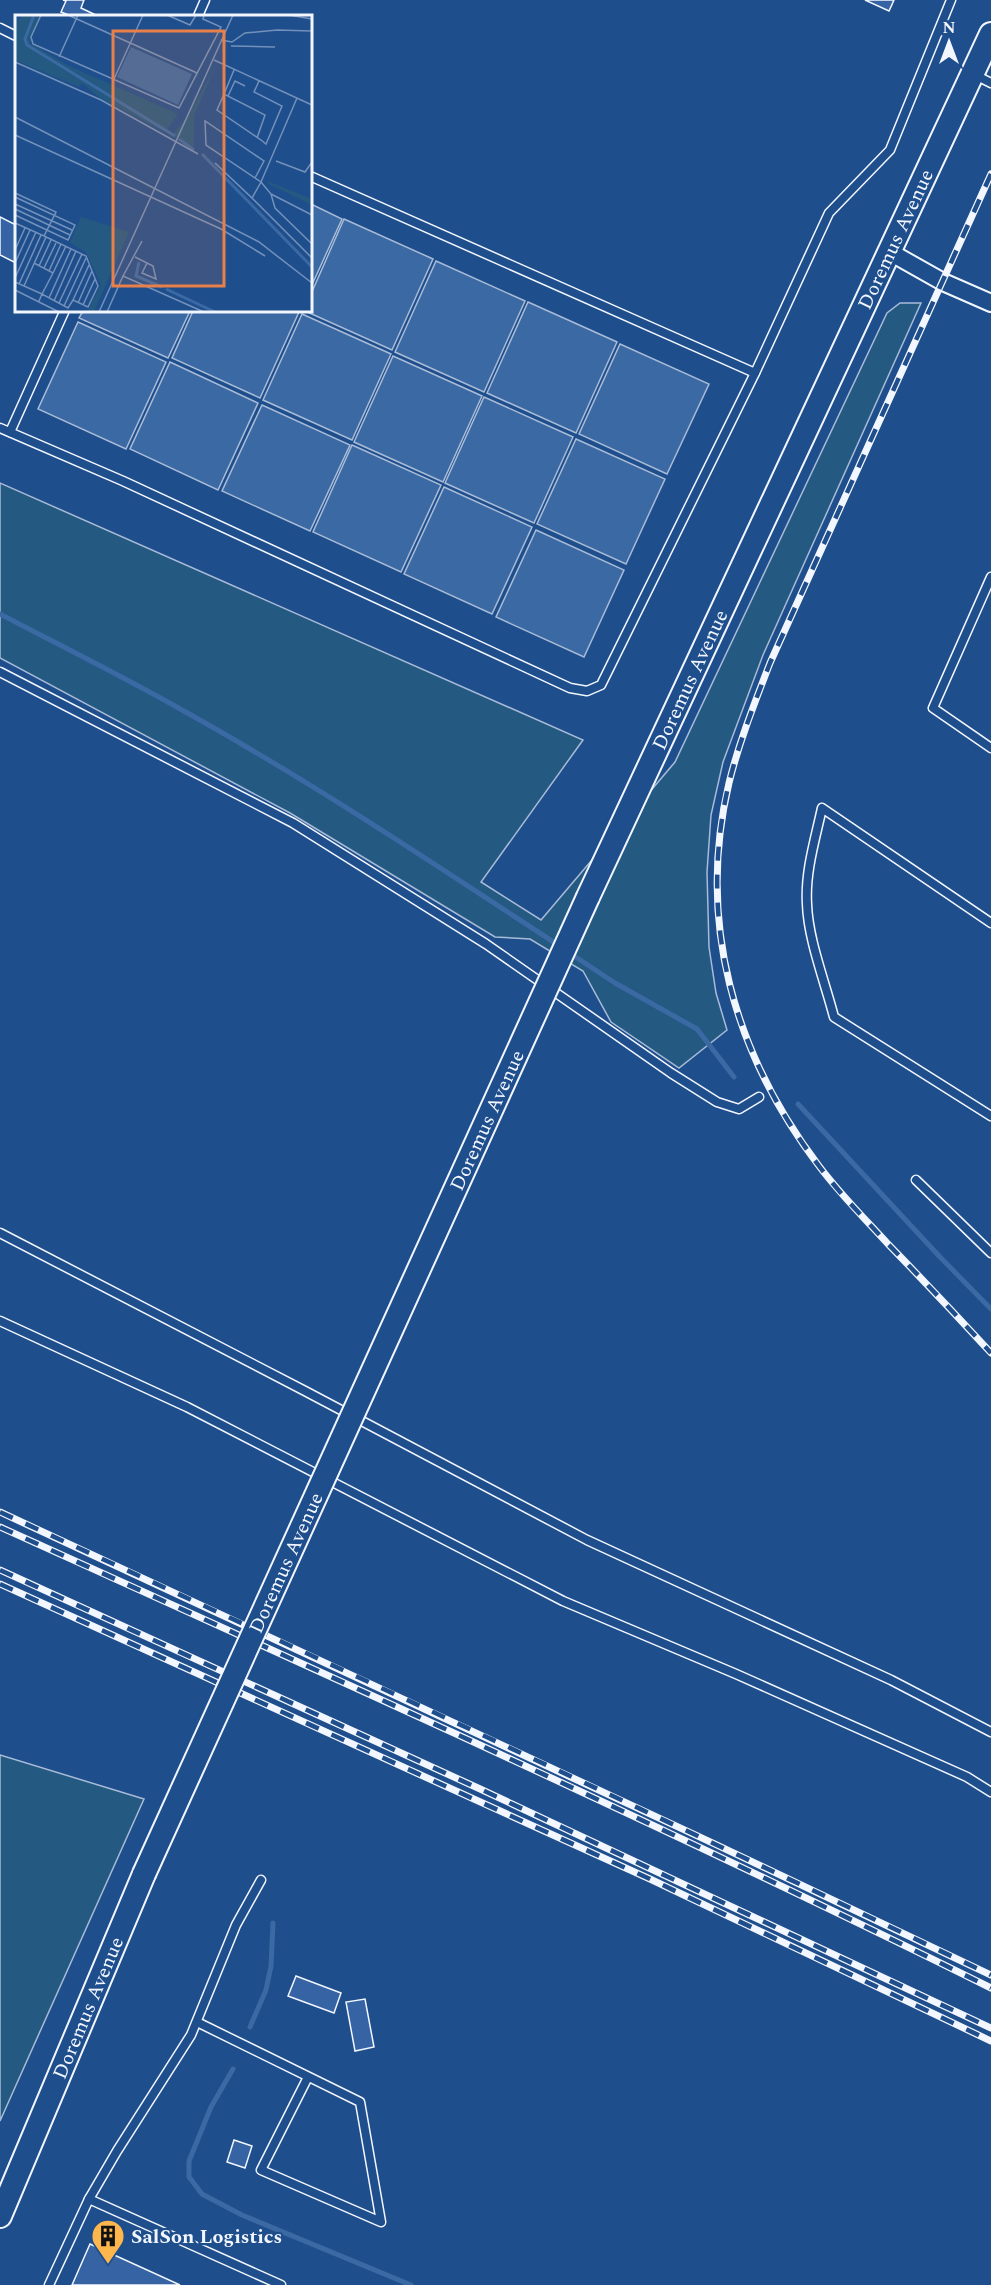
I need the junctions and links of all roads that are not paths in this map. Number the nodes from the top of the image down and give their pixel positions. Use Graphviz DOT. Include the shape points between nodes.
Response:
graph roads {
  1 [pos="205,0"];
  2 [pos="951,0"];
  3 [pos="198,15"];
  4 [pos="0,28"];
  5 [pos="991,34"];
  6 [pos="15,36"];
  7 [pos="982,78"];
  8 [pos="312,177"];
  9 [pos="888,251"];
  10 [pos="991,303"];
  11 [pos="64,312"];
  12 [pos="755,373"];
  13 [pos="0,428"];
  14 [pos="10,432"];
  15 [pos="991,577"];
  16 [pos="0,672"];
  17 [pos="991,748"];
  18 [pos="991,923"];
  19 [pos="759,1097"];
  20 [pos="991,1116"];
  21 [pos="915,1180"];
  22 [pos="0,1233"];
  23 [pos="991,1253"];
  24 [pos="0,1321"];
  25 [pos="991,1732"];
  26 [pos="991,1792"];
  27 [pos="261,1880"];
  28 [pos="197,2022"];
  29 [pos="308,2077"];
  30 [pos="89,2199"];
  31 [pos="0,2216"];
  32 [pos="49,2285"];
  33 [pos="281,2285"];
  1 -- 3 [label="lane"];
  2 -- 12 [label="lane" via="890,150 828,213"];
  4 -- 6 [label="lane"];
  5 -- 7 [label="main road, Doremus Avenue"];
  7 -- 9 [label="main road, Doremus Avenue"];
  8 -- 12 [label="lane"];
  9 -- 10 [label="street"];
  9 -- 31 [label="main road, Doremus Avenue, bridge" via="588,897 144,1874"];
  11 -- 14 [label="lane"];
  12 -- 14 [label="lane" via="601,685 587,691 570,688"];
  13 -- 14 [label="lane"];
  15 -- 17 [label="lane" via="933,708"];
  16 -- 19 [label="lane" via="293,823 486,944 717,1101 740,1109"];
  18 -- 20 [label="lane" via="822,808 808,873 806,903 834,1017"];
  21 -- 23 [label="lane"];
  22 -- 25 [label="lane" via="587,1540 891,1680"];
  24 -- 26 [label="lane" via="187,1407 563,1601 746,1678"];
  27 -- 28 [label="lane" via="236,1925"];
  28 -- 29 [label="lane"];
  28 -- 30 [label="lane"];
  29 -- 29 [label="lane" via="360,2102 381,2222 261,2170"];
  30 -- 32 [label="lane"];
  30 -- 33 [label="lane"];
}
